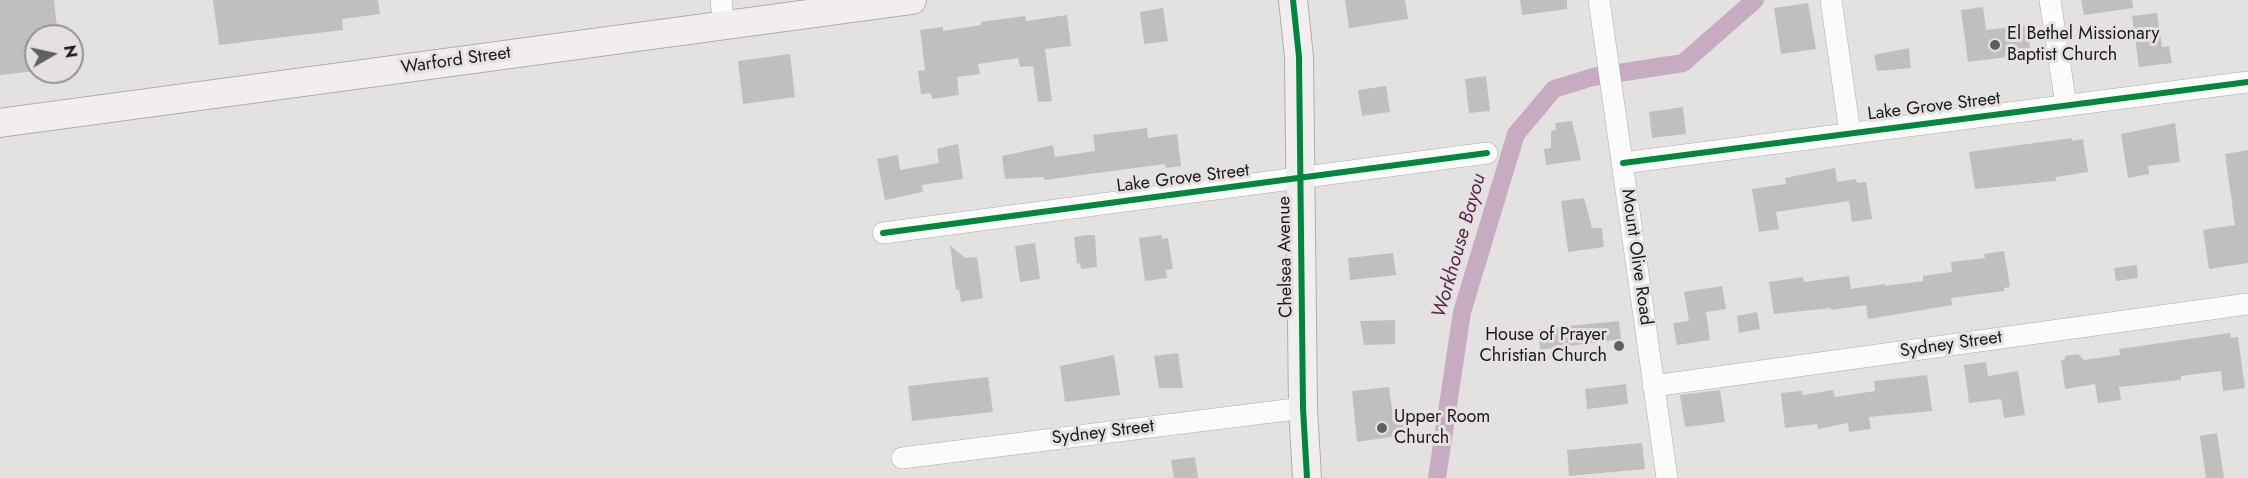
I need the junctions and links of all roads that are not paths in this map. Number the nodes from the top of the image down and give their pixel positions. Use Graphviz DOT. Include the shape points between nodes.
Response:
graph roads {
  1 [pos="912,0"];
  2 [pos="1293,0"];
  3 [pos="1599,0"];
  4 [pos="1831,0"];
  5 [pos="2050,0"];
  6 [pos="723,13"];
  7 [pos="2248,82"];
  8 [pos="2066,105"];
  9 [pos="0,123"];
  10 [pos="1850,133"];
  11 [pos="1487,153"];
  12 [pos="1623,164"];
  13 [pos="1300,179"];
  14 [pos="883,233"];
  15 [pos="2248,304"];
  16 [pos="1653,386"];
  17 [pos="1303,408"];
  18 [pos="902,458"];
  19 [pos="1307,478"];
  20 [pos="1667,478"];
  1 -- 6 [label="main road, Warford Street"];
  2 -- 13 [label="main road, Chelsea Avenue" via="1299,57"];
  3 -- 12 [label="street, Mount Olive Road"];
  4 -- 10 [label="street"];
  5 -- 8 [label="street"];
  6 -- 9 [label="main road, Warford Street"];
  7 -- 8 [label="street, Lake Grove Street"];
  8 -- 10 [label="street, Lake Grove Street"];
  10 -- 12 [label="street, Lake Grove Street"];
  11 -- 13 [label="street, Lake Grove Street"];
  12 -- 16 [label="street, Mount Olive Road"];
  13 -- 14 [label="street, Lake Grove Street"];
  13 -- 17 [label="main road, Chelsea Avenue"];
  15 -- 16 [label="street, Sydney Street"];
  16 -- 20 [label="street, Mount Olive Road"];
  17 -- 18 [label="street, Sydney Street"];
  17 -- 19 [label="main road, Chelsea Avenue"];
}
